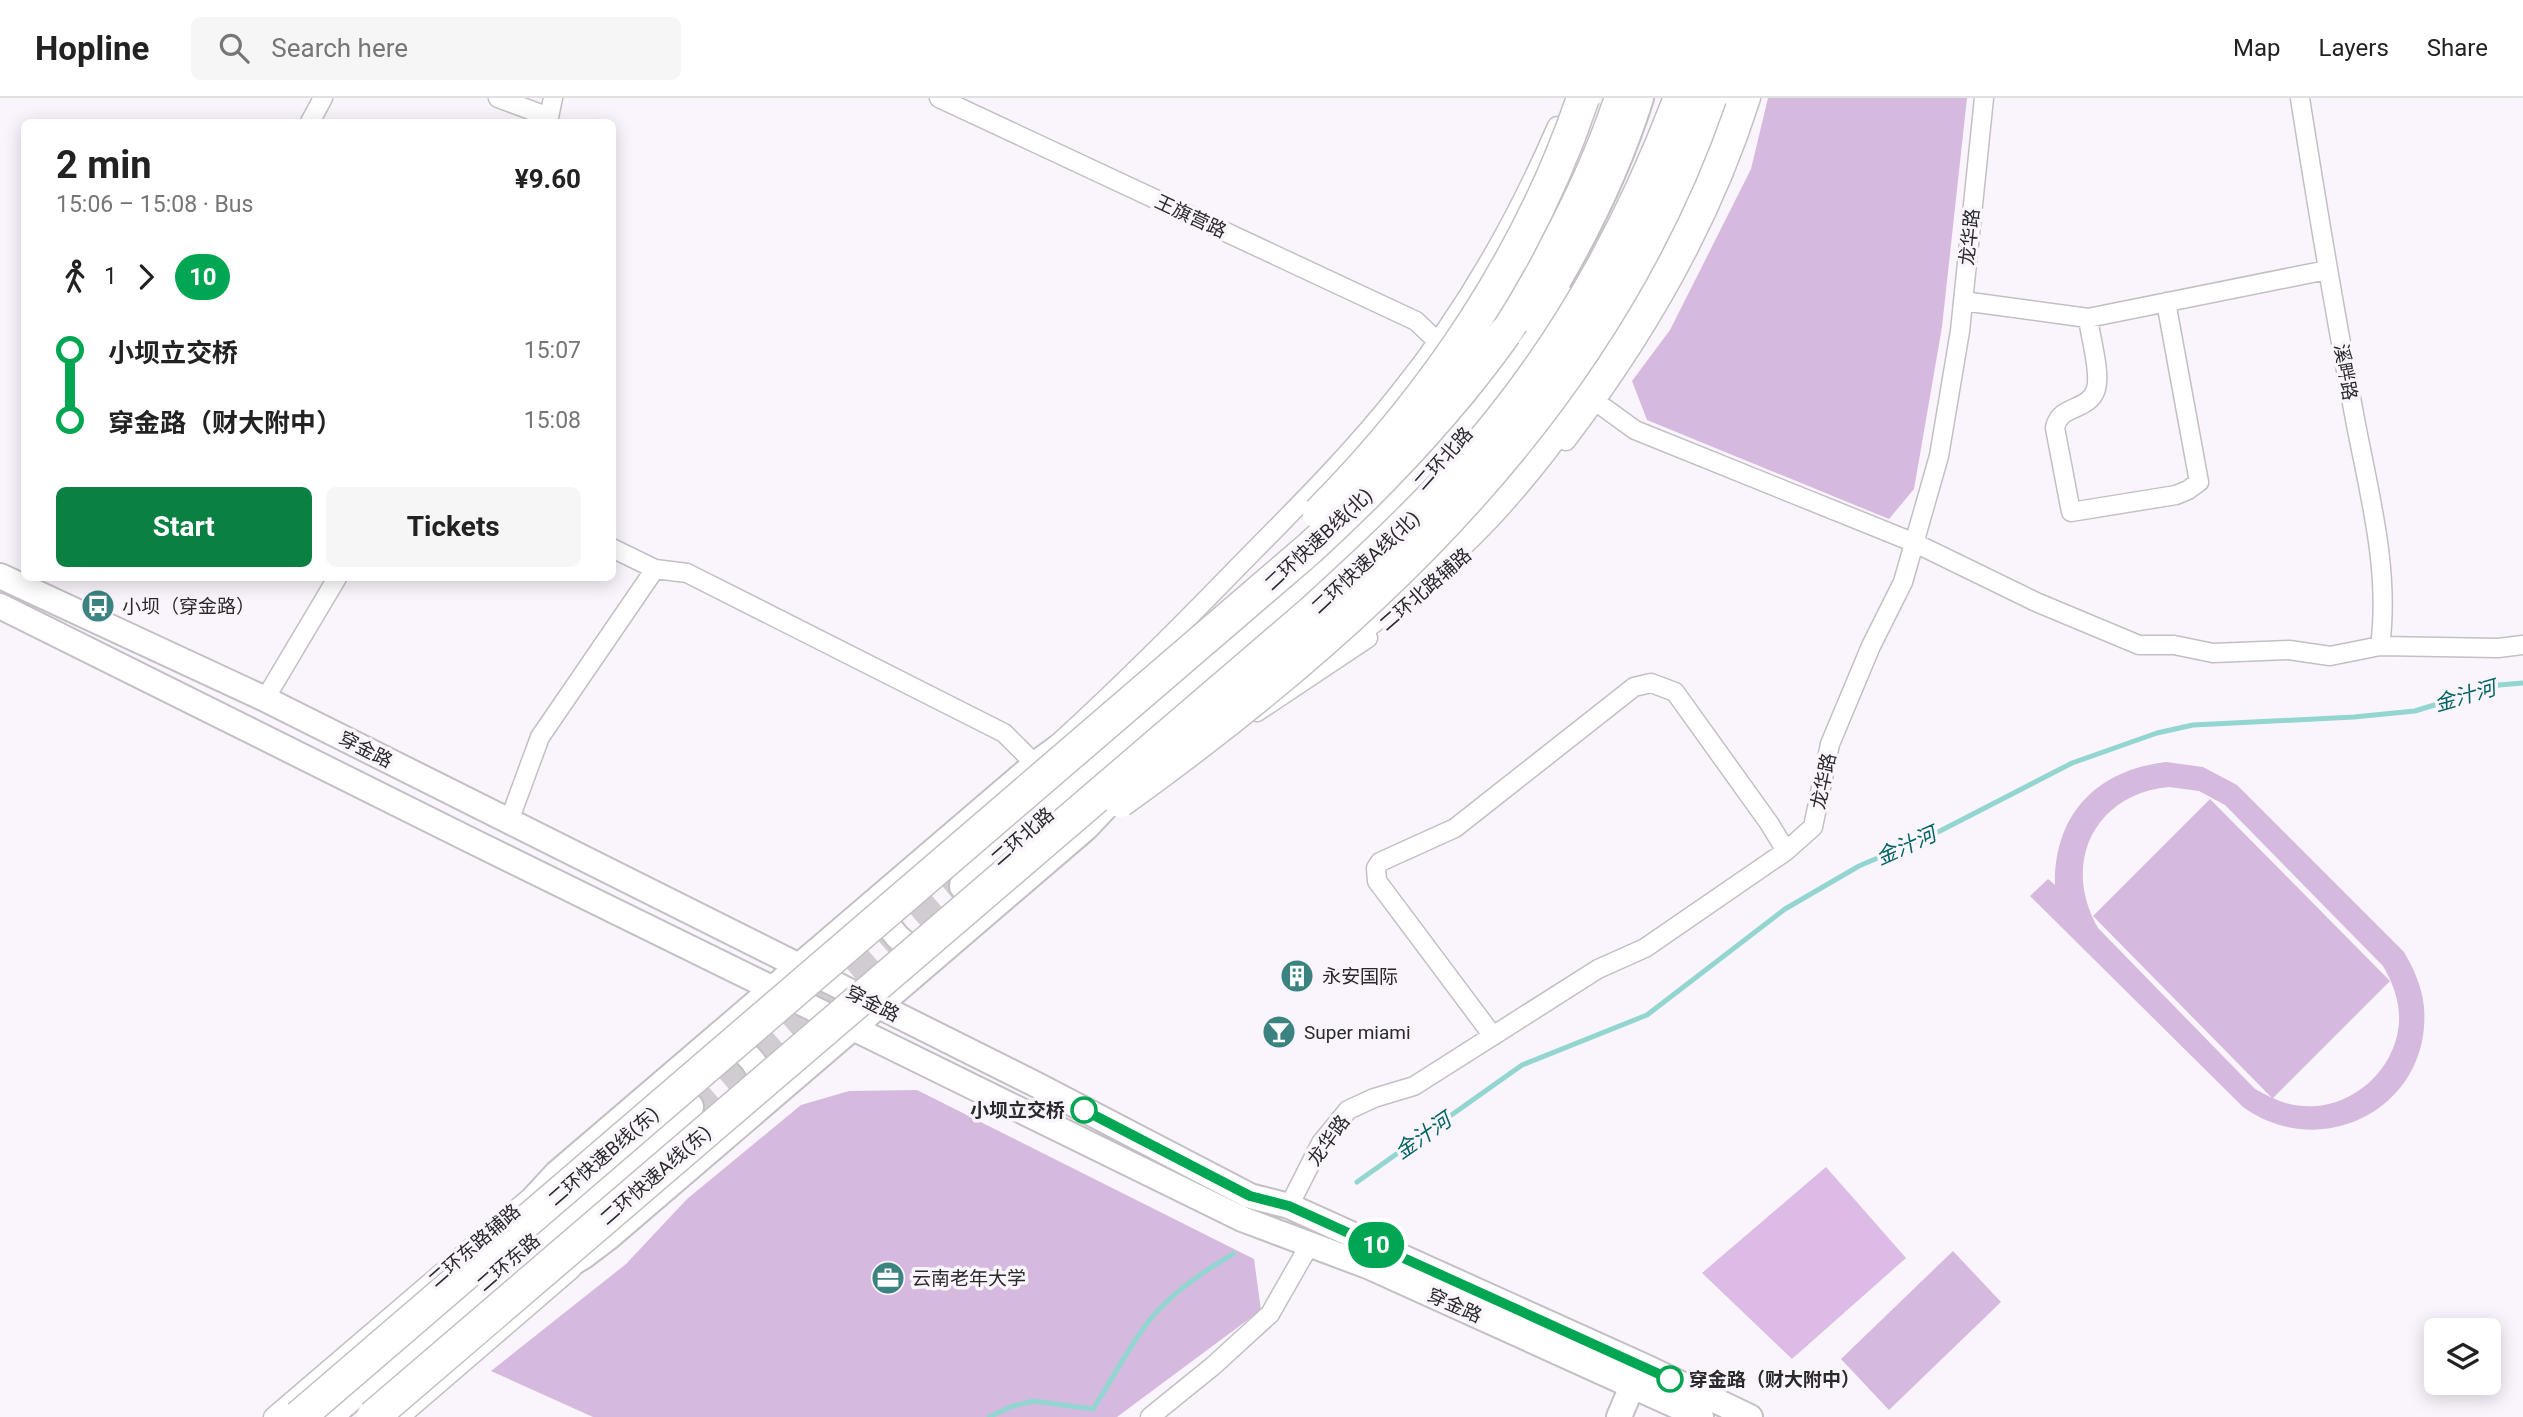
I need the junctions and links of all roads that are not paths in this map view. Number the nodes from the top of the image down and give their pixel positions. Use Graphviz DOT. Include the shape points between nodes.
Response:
graph roads {
  1 [pos="323,98"];
  2 [pos="498,98"];
  3 [pos="553,98"];
  4 [pos="939,98"];
  5 [pos="1568,98"];
  6 [pos="1583,98"];
  7 [pos="1621,98"];
  8 [pos="1639,98"];
  9 [pos="1681,98"];
  10 [pos="1710,98"];
  11 [pos="1730,98"];
  12 [pos="1751,98"];
  13 [pos="1984,98"];
  14 [pos="2300,98"];
  15 [pos="312,119"];
  16 [pos="547,119"];
  17 [pos="549,119"];
  18 [pos="2327,270"];
  19 [pos="1963,300"];
  20 [pos="2166,302"];
  21 [pos="2088,317"];
  22 [pos="1437,341"];
  23 [pos="1595,401"];
  24 [pos="1915,542"];
  25 [pos="616,550"];
  26 [pos="655,569"];
  27 [pos="0,576"];
  28 [pos="335,581"];
  29 [pos="0,606"];
  30 [pos="2523,645"];
  31 [pos="2380,646"];
  32 [pos="1188,686"];
  33 [pos="265,699"];
  34 [pos="1231,718"];
  35 [pos="1044,766"];
  36 [pos="509,821"];
  37 [pos="1086,828"];
  38 [pos="1786,851"];
  39 [pos="960,881"];
  40 [pos="902,888"];
  41 [pos="943,939"];
  42 [pos="799,966"];
  43 [pos="772,989"];
  44 [pos="879,1006"];
  45 [pos="853,1028"];
  46 [pos="1493,1036"];
  47 [pos="697,1053"];
  48 [pos="693,1111"];
  49 [pos="750,1116"];
  50 [pos="557,1173"];
  51 [pos="1289,1206"];
  52 [pos="609,1237"];
  53 [pos="1310,1244"];
  54 [pos="460,1311"];
  55 [pos="1633,1384"];
  56 [pos="273,1417"];
  57 [pos="299,1417"];
  58 [pos="327,1417"];
  59 [pos="346,1417"];
  60 [pos="373,1417"];
  61 [pos="400,1417"];
  62 [pos="1150,1417"];
  63 [pos="1619,1417"];
  64 [pos="1701,1417"];
  65 [pos="1750,1417"];
  1 -- 15 [label="street"];
  2 -- 16 [label="street"];
  3 -- 17 [label="street"];
  4 -- 22 [label="street, 王旗营路" via="1416,321"];
  5 -- 22 [label="street" via="1516,212"];
  6 -- 35 [label="highway, bridge" via="1520,244 1475,320 1419,400 1323,509"];
  7 -- 35 [label="highway, 二环快速B线(北), bridge" via="1590,179 1541,275 1505,333 1439,418 1320,540"];
  8 -- 32 [label="main road, 二环北路" via="1573,252 1475,403 1379,509"];
  9 -- 32 [label="main road, 二环北路" via="1636,190 1594,261 1477,420 1368,536"];
  9 -- 41 [label="highway, 二环快速A线(北), bridge" via="1636,202 1582,304 1521,394 1451,477 1322,603"];
  10 -- 34 [label="highway, bridge" via="1637,262 1586,350 1543,411 1419,551"];
  11 -- 34 [label="highway, bridge" via="1695,186 1648,283 1602,361 1529,463 1419,579"];
  12 -- 23 [label="street, 二环北路辅路" via="1696,233 1648,320"];
  13 -- 19 [label="street, 龙华路"];
  14 -- 18 [label="street, 溪畔路"];
  18 -- 20 [label="street"];
  18 -- 31 [label="street, 溪畔路" via="2381,564 2384,617"];
  19 -- 21 [label="street"];
  19 -- 24 [label="street, 龙华路" via="1939,456"];
  20 -- 21 [label="street"];
  20 -- 21 [label="street" via="2199,482 2176,495 2071,512 2055,428 2064,411 2084,405 2095,392"];
  22 -- 35 [label="street" via="1385,410 1291,512"];
  23 -- 24 [label="street" via="1635,430"];
  23 -- 37 [label="street, 二环北路辅路" via="1513,506 1441,579 1335,662 1143,784"];
  24 -- 31 [label="street" via="2036,602 2139,645 2174,645 2213,653 2289,650 2330,656"];
  24 -- 38 [label="street, 龙华路" via="1903,582 1830,744 1813,827"];
  25 -- 26 [label="street"];
  26 -- 35 [label="street" via="687,573 1004,733"];
  26 -- 36 [label="street" via="540,737"];
  27 -- 33 [label="main road, 穿金路"];
  28 -- 33 [label="street"];
  29 -- 43 [label="main road, 穿金路"];
  30 -- 31 [label="street"];
  32 -- 35 [label="main road" via="1080,733"];
  32 -- 37 [label="main road" via="1126,785"];
  32 -- 39 [label="main road, 二环北路"];
  33 -- 36 [label="main road, 穿金路"];
  34 -- 41 [label="highway, bridge"];
  35 -- 40 [label="highway, 二环快速B线(北), bridge"];
  36 -- 42 [label="main road, 穿金路"];
  37 -- 41 [label="main road, 二环北路辅路"];
  38 -- 46 [label="street, 龙华路" via="1645,948 1598,969"];
  38 -- 46 [label="street" via="1675,691 1651,683 1634,687 1455,828 1380,862 1376,868 1377,881"];
  40 -- 41 [label="main road" via="891,889 884,904 894,933 920,951 936,952"];
  40 -- 42 [label="main road, 二环东路辅路"];
  40 -- 57 [label="highway, 二环快速B线(东), bridge"];
  41 -- 44 [label="main road"];
  41 -- 60 [label="highway, 二环快速A线(东), bridge"];
  42 -- 43 [label="main road, 二环东路辅路"];
  42 -- 44 [label="main road, 穿金路"];
  43 -- 45 [label="main road, 穿金路"];
  43 -- 47 [label="main road, 二环东路辅路"];
  44 -- 45 [label="main road"];
  44 -- 51 [label="main road, 穿金路" via="1250,1196"];
  45 -- 49 [label="main road"];
  45 -- 53 [label="main road, 穿金路" via="1230,1213"];
  46 -- 51 [label="street, 龙华路" via="1414,1086 1348,1110 1321,1143"];
  47 -- 49 [label="main road" via="713,1045 729,1045 755,1063 762,1094"];
  47 -- 50 [label="main road, 二环东路辅路"];
  48 -- 54 [label="main road, 二环东路"];
  49 -- 52 [label="main road"];
  50 -- 54 [label="main road" via="520,1213"];
  50 -- 56 [label="street, 二环东路辅路"];
  51 -- 65 [label="main road, 穿金路"];
  52 -- 54 [label="main road" via="561,1270"];
  52 -- 61 [label="street"];
  53 -- 55 [label="main road, 穿金路"];
  53 -- 62 [label="street" via="1270,1314"];
  54 -- 58 [label="main road, 二环东路"];
  54 -- 59 [label="main road, 二环东路"];
  55 -- 63 [label="main road"];
  55 -- 64 [label="main road, 穿金路"];
}
